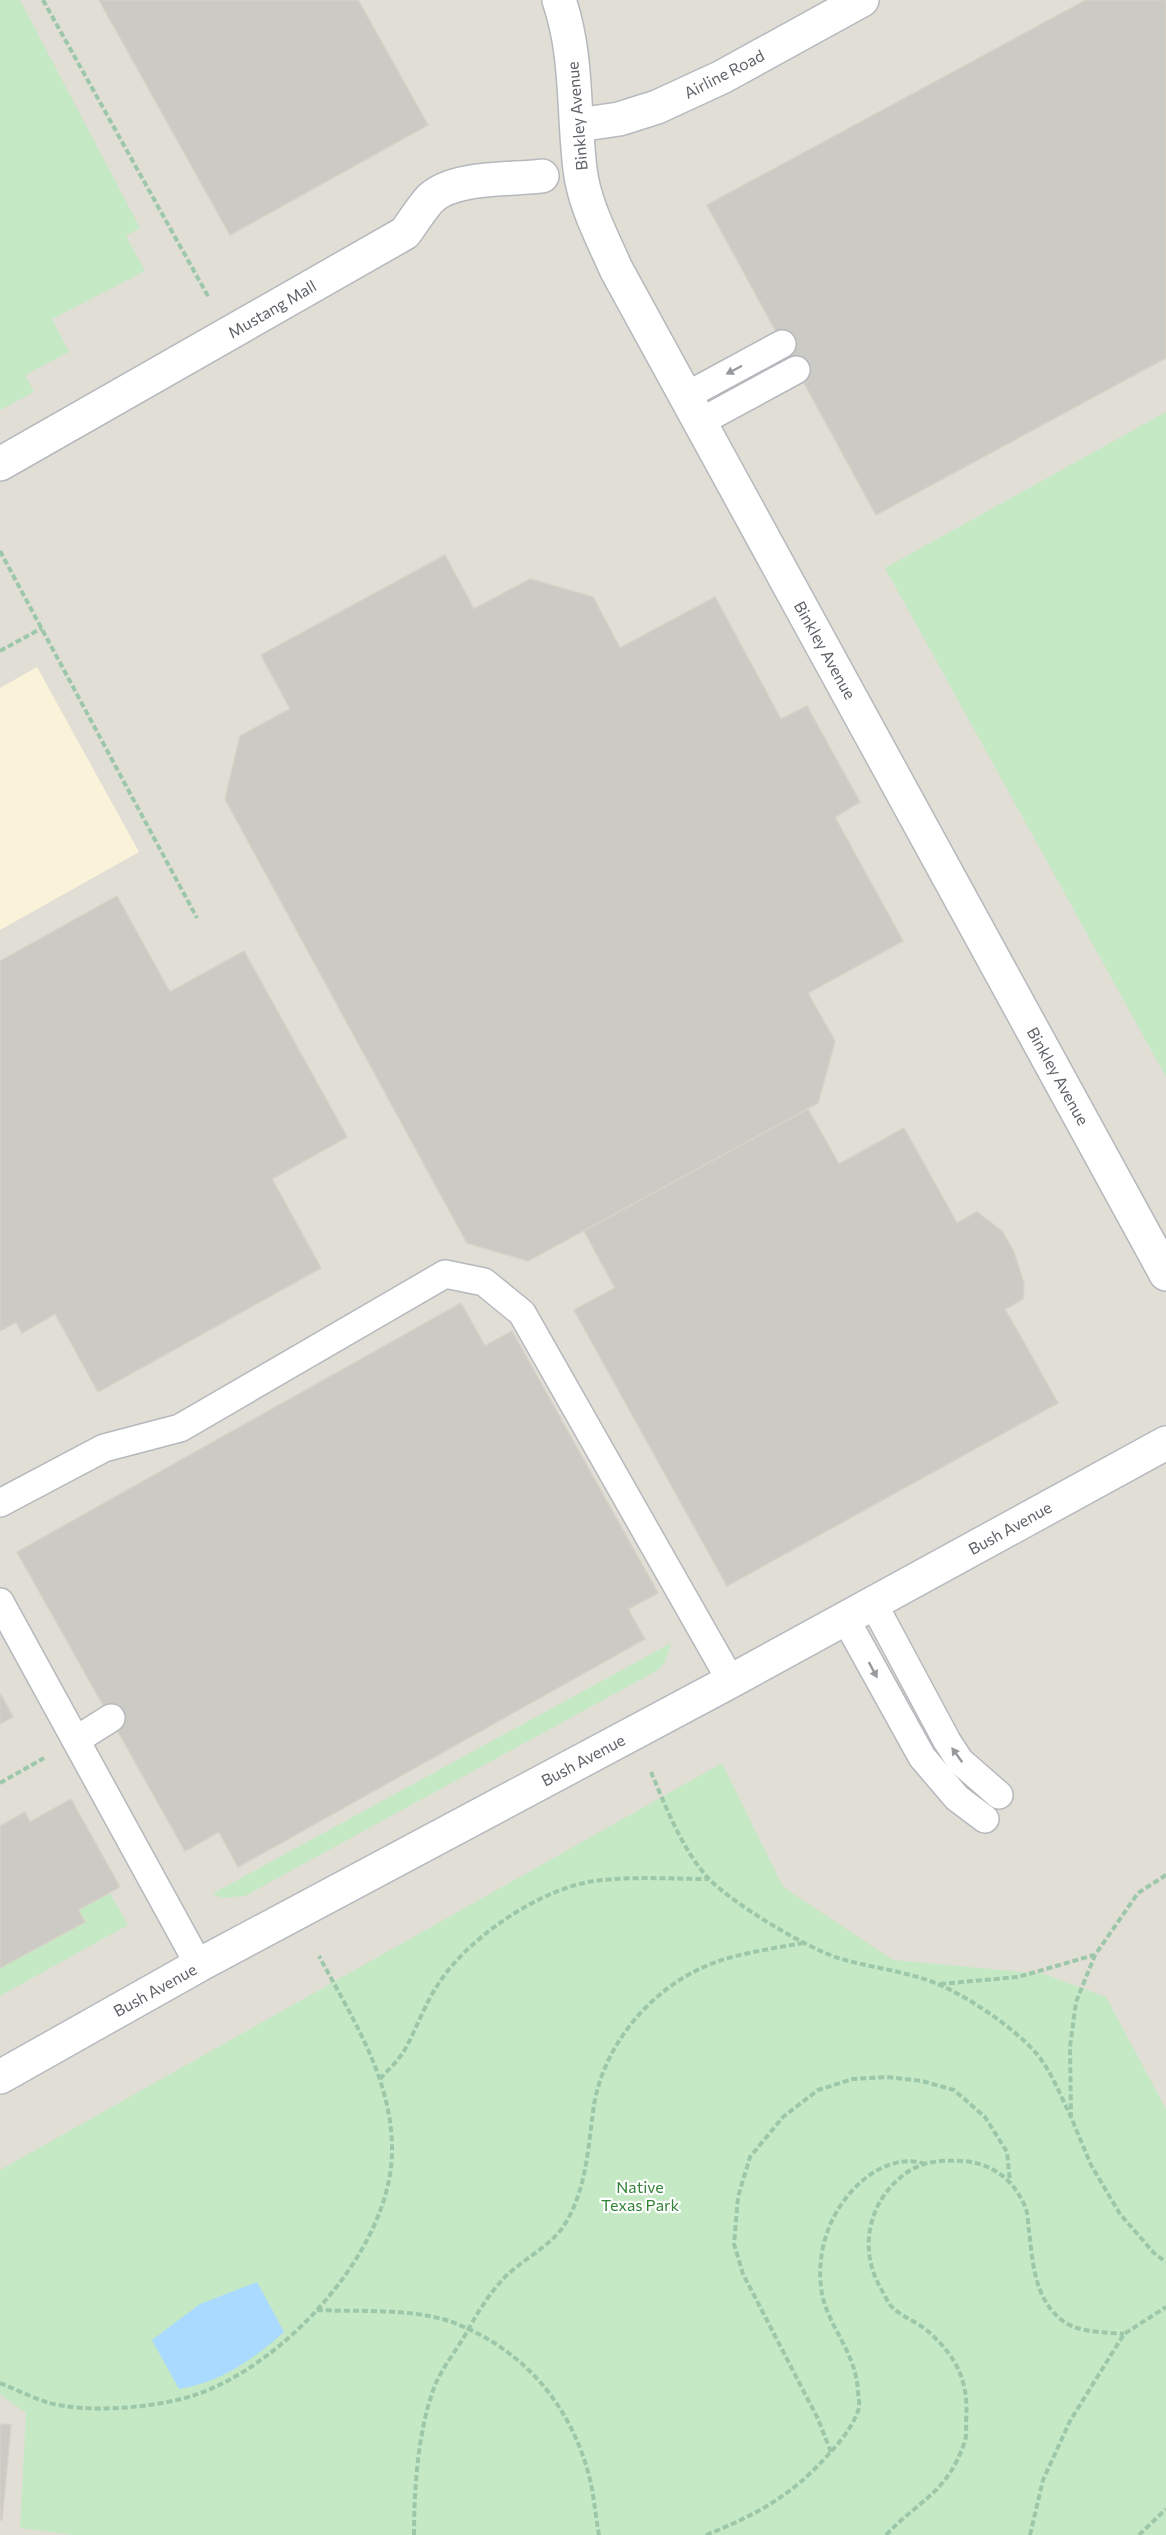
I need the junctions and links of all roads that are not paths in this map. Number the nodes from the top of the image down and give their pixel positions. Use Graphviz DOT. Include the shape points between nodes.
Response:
graph roads {
  1 [pos="560,0"];
  2 [pos="862,0"];
  3 [pos="578,125"];
  4 [pos="542,176"];
  5 [pos="782,344"];
  6 [pos="796,370"];
  7 [pos="693,409"];
  8 [pos="0,464"];
  9 [pos="1166,1274"];
  10 [pos="1166,1443"];
  11 [pos="0,1503"];
  12 [pos="0,1602"];
  13 [pos="873,1603"];
  14 [pos="845,1618"];
  15 [pos="731,1681"];
  16 [pos="111,1718"];
  17 [pos="76,1740"];
  18 [pos="999,1795"];
  19 [pos="985,1819"];
  20 [pos="199,1965"];
  21 [pos="0,2078"];
  1 -- 3 [label="street, Binkley Avenue" via="574,72"];
  2 -- 3 [label="street, Airline Road" via="722,77 657,107 619,119"];
  3 -- 7 [label="street, Binkley Avenue" via="580,171 593,217 616,269"];
  4 -- 8 [label="street, Mustang Mall" via="462,183 445,189 431,198 405,233"];
  5 -- 7 [label="lane, one-way"];
  6 -- 7 [label="lane"];
  7 -- 9 [label="street, Binkley Avenue"];
  10 -- 13 [label="street, Bush Avenue"];
  11 -- 15 [label="lane" via="104,1448 180,1428 445,1274 484,1282 522,1313"];
  12 -- 17 [label="lane"];
  13 -- 14 [label="street, Bush Avenue"];
  18 -- 13 [label="lane, one-way" via="960,1761"];
  14 -- 15 [label="street, Bush Avenue"];
  14 -- 19 [label="lane, one-way" via="922,1758 957,1798"];
  15 -- 20 [label="street, Bush Avenue"];
  16 -- 17 [label="lane"];
  17 -- 20 [label="lane"];
  20 -- 21 [label="street, Bush Avenue"];
}
